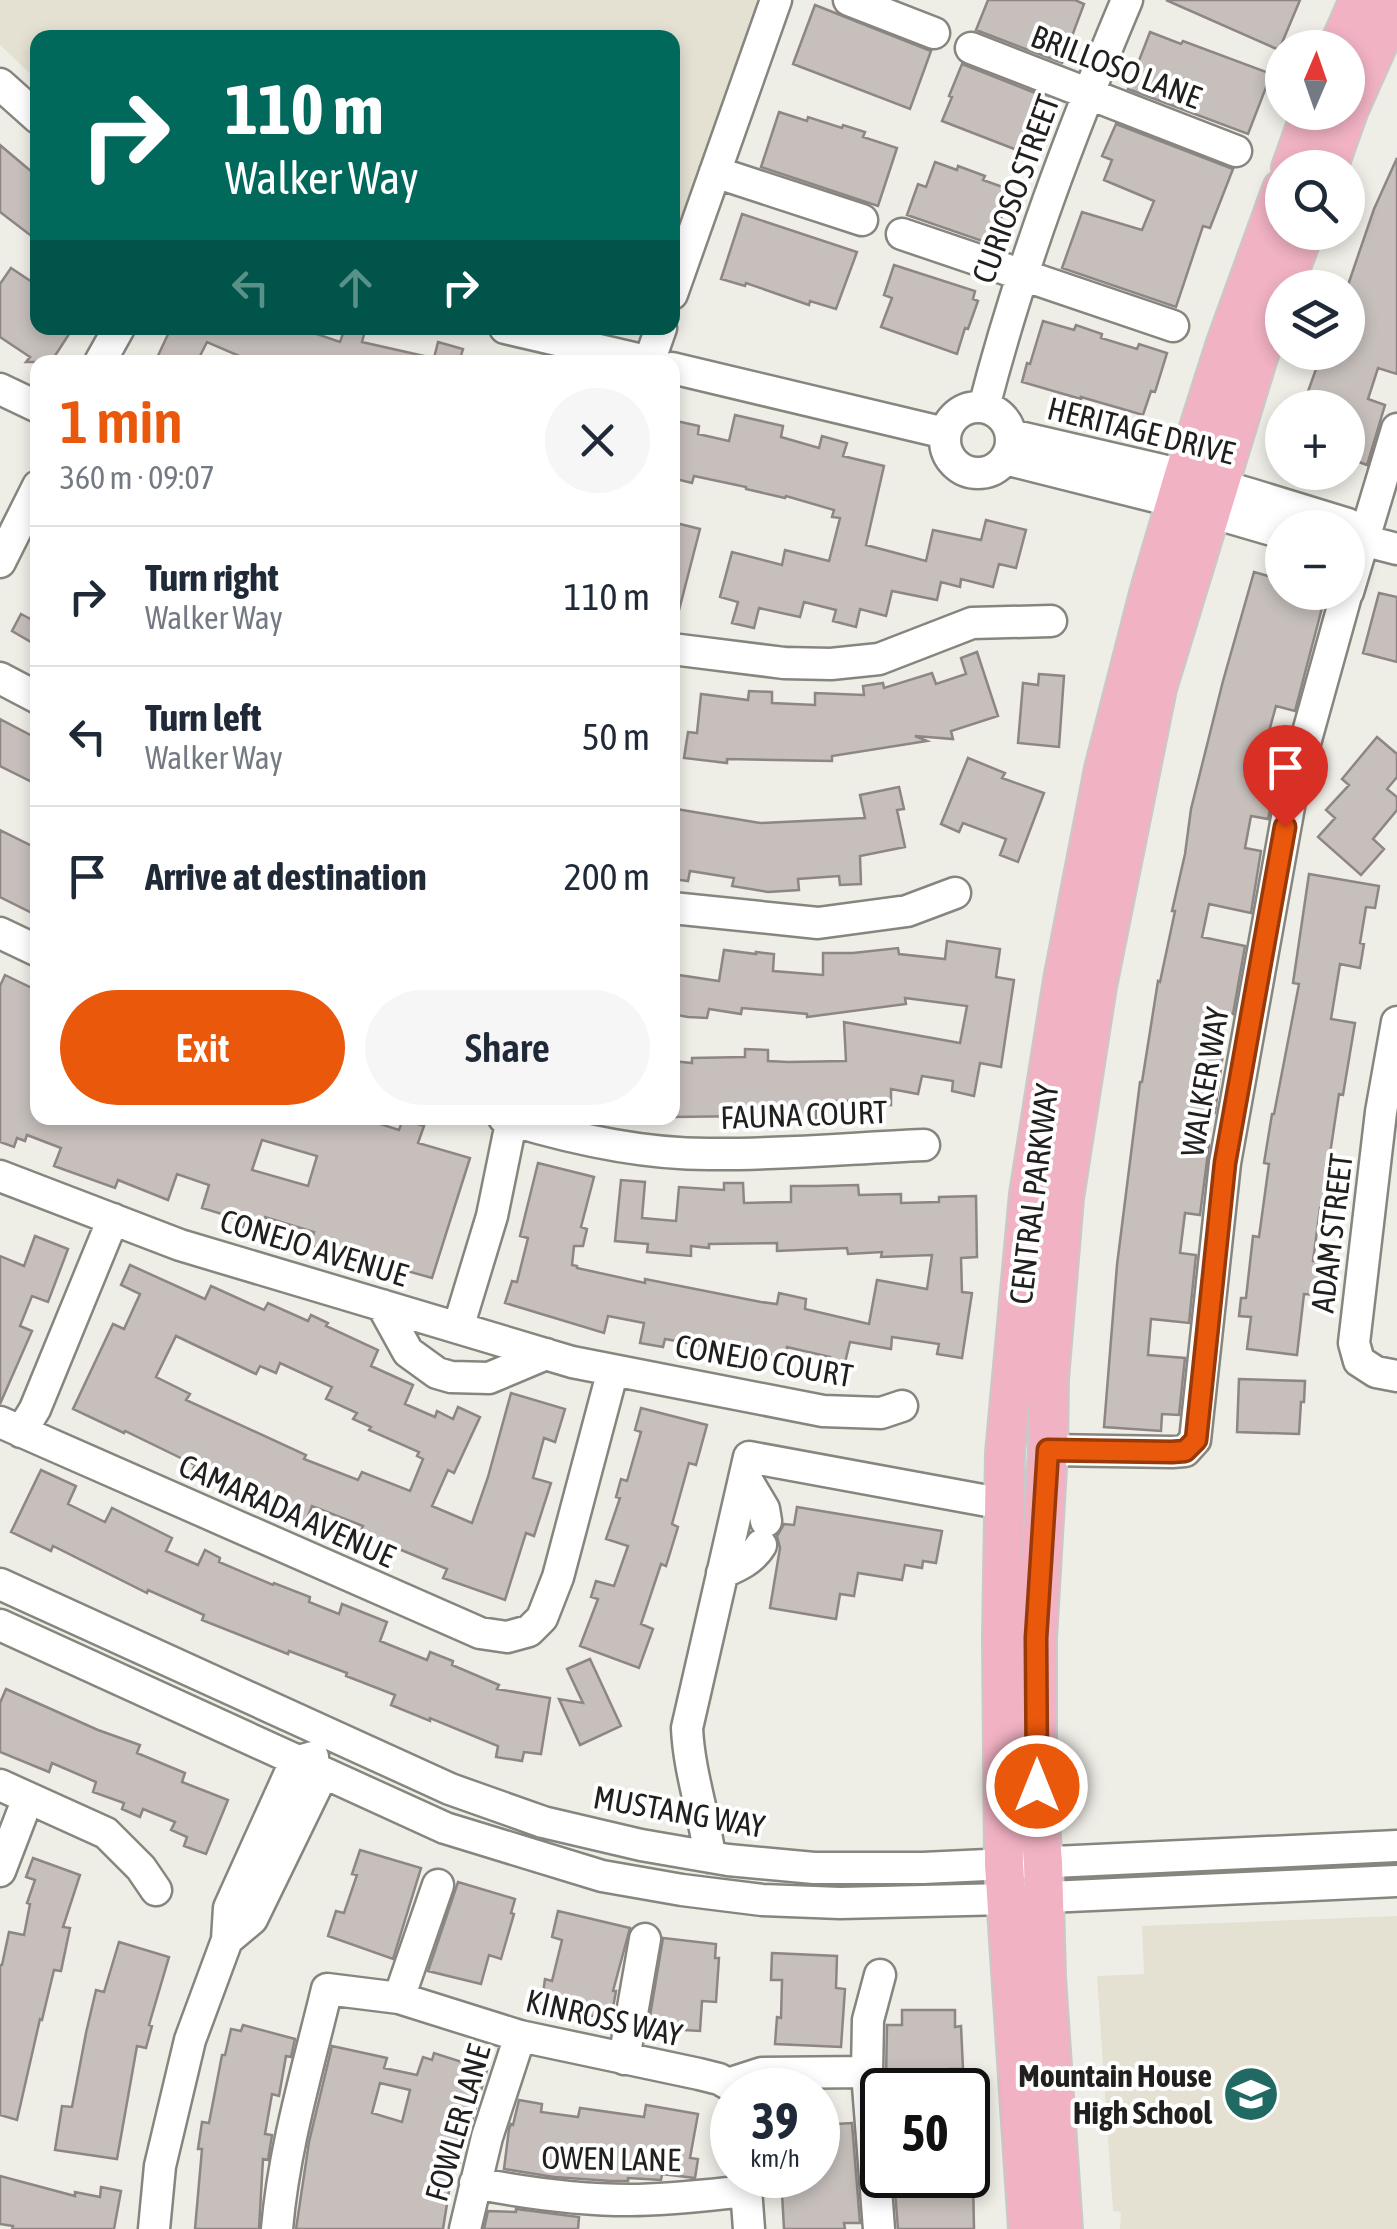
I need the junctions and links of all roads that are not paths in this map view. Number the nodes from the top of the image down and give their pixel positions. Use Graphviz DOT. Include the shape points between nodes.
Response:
graph roads {
  1 [pos="776,0"];
  2 [pos="849,0"];
  3 [pos="1127,0"];
  4 [pos="1360,0"];
  5 [pos="1397,2"];
  6 [pos="1346,30"];
  7 [pos="934,34"];
  8 [pos="971,48"];
  9 [pos="0,84"];
  10 [pos="1088,94"];
  11 [pos="30,111"];
  12 [pos="1335,150"];
  13 [pos="1236,151"];
  14 [pos="715,172"];
  15 [pos="862,220"];
  16 [pos="902,234"];
  17 [pos="1265,235"];
  18 [pos="680,271"];
  19 [pos="1022,274"];
  20 [pos="1174,326"];
  21 [pos="536,335"];
  22 [pos="1265,338"];
  23 [pos="620,355"];
  24 [pos="680,370"];
  25 [pos="0,388"];
  26 [pos="30,404"];
  27 [pos="984,407"];
  28 [pos="1397,429"];
  29 [pos="945,433"];
  30 [pos="1008,447"];
  31 [pos="1198,494"];
  32 [pos="30,502"];
  33 [pos="1278,510"];
  34 [pos="1365,515"];
  35 [pos="1265,525"];
  36 [pos="1365,544"];
  37 [pos="1397,550"];
  38 [pos="0,562"];
  39 [pos="1342,610"];
  40 [pos="1052,621"];
  41 [pos="680,649"];
  42 [pos="0,678"];
  43 [pos="30,694"];
  44 [pos="955,893"];
  45 [pos="680,909"];
  46 [pos="0,933"];
  47 [pos="30,947"];
  48 [pos="1397,1022"];
  49 [pos="1389,1112"];
  50 [pos="508,1125"];
  51 [pos="534,1125"];
  52 [pos="924,1145"];
  53 [pos="0,1176"];
  54 [pos="114,1219"];
  55 [pos="382,1305"];
  56 [pos="458,1328"];
  57 [pos="546,1354"];
  58 [pos="613,1370"];
  59 [pos="1397,1376"];
  60 [pos="902,1406"];
  61 [pos="11,1427"];
  62 [pos="1048,1450"];
  63 [pos="745,1477"];
  64 [pos="1004,1504"];
  65 [pos="722,1573"];
  66 [pos="0,1584"];
  67 [pos="0,1626"];
  68 [pos="355,1746"];
  69 [pos="309,1767"];
  70 [pos="0,1785"];
  71 [pos="28,1798"];
  72 [pos="1397,1846"];
  73 [pos="710,1857"];
  74 [pos="0,1871"];
  75 [pos="1024,1880"];
  76 [pos="1397,1882"];
  77 [pos="438,1885"];
  78 [pos="156,1890"];
  79 [pos="645,1939"];
  80 [pos="880,1975"];
  81 [pos="399,1998"];
  82 [pos="520,2036"];
  83 [pos="624,2058"];
  84 [pos="868,2068"];
  85 [pos="710,2077"];
  86 [pos="475,2183"];
  87 [pos="710,2190"];
  88 [pos="747,2198"];
  89 [pos="877,2198"];
  90 [pos="1065,2220"];
  91 [pos="154,2229"];
  92 [pos="277,2229"];
  93 [pos="465,2229"];
  94 [pos="748,2229"];
  95 [pos="879,2229"];
  96 [pos="1028,2229"];
  1 -- 14 [label="street"];
  2 -- 7 [label="street"];
  3 -- 10 [label="street, CURIOSO STREET"];
  4 -- 6 [label="main road"];
  5 -- 12 [label="main road"];
  8 -- 10 [label="street, BRILLOSO LANE"];
  9 -- 11 [label="street"];
  10 -- 13 [label="street, BRILLOSO LANE"];
  10 -- 19 [label="street, CURIOSO STREET"];
  14 -- 15 [label="street"];
  14 -- 18 [label="street"];
  16 -- 19 [label="street"];
  17 -- 31 [label="main road, CENTRAL PARKWAY" via="1224,346"];
  19 -- 20 [label="street"];
  19 -- 27 [label="street, CURIOSO STREET"];
  21 -- 23 [label="street"];
  22 -- 31 [label="main road, CENTRAL PARKWAY"];
  24 -- 29 [label="street"];
  25 -- 26 [label="street"];
  27 -- 29 [label="street" via="955,415"];
  27 -- 30 [label="street, HERITAGE DRIVE" via="1005,420"];
  28 -- 34 [label="street, WALKER WAY"];
  29 -- 30 [label="street, HERITAGE DRIVE" via="948,456 966,471 998,466"];
  30 -- 31 [label="street, HERITAGE DRIVE"];
  31 -- 33 [label="street, HERITAGE DRIVE"];
  31 -- 35 [label="street, HERITAGE DRIVE"];
  31 -- 62 [label="main road, CENTRAL PARKWAY" via="1097,986 1064,1198"];
  31 -- 64 [label="main road, CENTRAL PARKWAY" via="1150,590 1104,770 1063,980 1030,1194"];
  32 -- 38 [label="street"];
  36 -- 37 [label="street, HERITAGE DRIVE"];
  39 -- 62 [label="street, WALKER WAY" via="1292,790 1225,1163 1196,1440 1172,1452"];
  40 -- 41 [label="street" via="972,623 879,659 831,664"];
  42 -- 43 [label="street"];
  44 -- 45 [label="street" via="908,911 818,922"];
  46 -- 47 [label="street"];
  48 -- 49 [label="street, ADAM STREET"];
  49 -- 59 [label="street, ADAM STREET" via="1354,1343 1359,1361"];
  50 -- 56 [label="street" via="492,1216"];
  51 -- 52 [label="street, FAUNA COURT" via="638,1149 707,1154"];
  53 -- 54 [label="street, CONEJO AVENUE"];
  54 -- 55 [label="street, CONEJO AVENUE"];
  54 -- 61 [label="street" via="35,1409"];
  55 -- 56 [label="street, CONEJO AVENUE"];
  55 -- 57 [label="street" via="408,1352 436,1373 489,1378"];
  56 -- 57 [label="street, CONEJO AVENUE"];
  57 -- 58 [label="street, CONEJO AVENUE"];
  58 -- 60 [label="street, CONEJO COURT" via="823,1411 881,1413"];
  58 -- 61 [label="street, CAMARADA AVENUE" via="542,1618 508,1637 480,1633"];
  62 -- 75 [label="main road, CENTRAL PARKWAY" via="1036,1638 1037,1786"];
  63 -- 64 [label="street" via="750,1457"];
  63 -- 65 [label="street"];
  63 -- 65 [label="street" via="764,1510 764,1533 744,1563"];
  64 -- 75 [label="main road, CENTRAL PARKWAY" via="1002,1638"];
  65 -- 73 [label="street" via="687,1728"];
  66 -- 68 [label="street, MUSTANG WAY"];
  67 -- 69 [label="street, MUSTANG WAY"];
  68 -- 69 [label="street"];
  68 -- 73 [label="street, MUSTANG WAY" via="543,1822"];
  69 -- 75 [label="street, MUSTANG WAY" via="445,1828 618,1879 682,1890 840,1903"];
  69 -- 91 [label="street" via="229,1908 227,1940 190,2040 160,2166"];
  70 -- 71 [label="street"];
  71 -- 74 [label="street"];
  71 -- 78 [label="street" via="106,1834"];
  72 -- 75 [label="street, MUSTANG WAY"];
  73 -- 75 [label="street, MUSTANG WAY"];
  75 -- 76 [label="street, MUSTANG WAY"];
  75 -- 90 [label="main road, CENTRAL PARKWAY" via="1046,1978"];
  75 -- 96 [label="main road, CENTRAL PARKWAY"];
  77 -- 81 [label="street"];
  79 -- 83 [label="street"];
  80 -- 84 [label="street" via="868,2020"];
  81 -- 82 [label="street, KINROSS WAY"];
  81 -- 92 [label="street, KINROSS WAY" via="327,1989 288,2150"];
  82 -- 83 [label="street, KINROSS WAY"];
  82 -- 86 [label="street, FOWLER LANE"];
  83 -- 85 [label="street, KINROSS WAY"];
  86 -- 87 [label="street, OWEN LANE" via="596,2199"];
  86 -- 93 [label="street, FOWLER LANE"];
  88 -- 94 [label="street"];
  89 -- 95 [label="street"];
}
